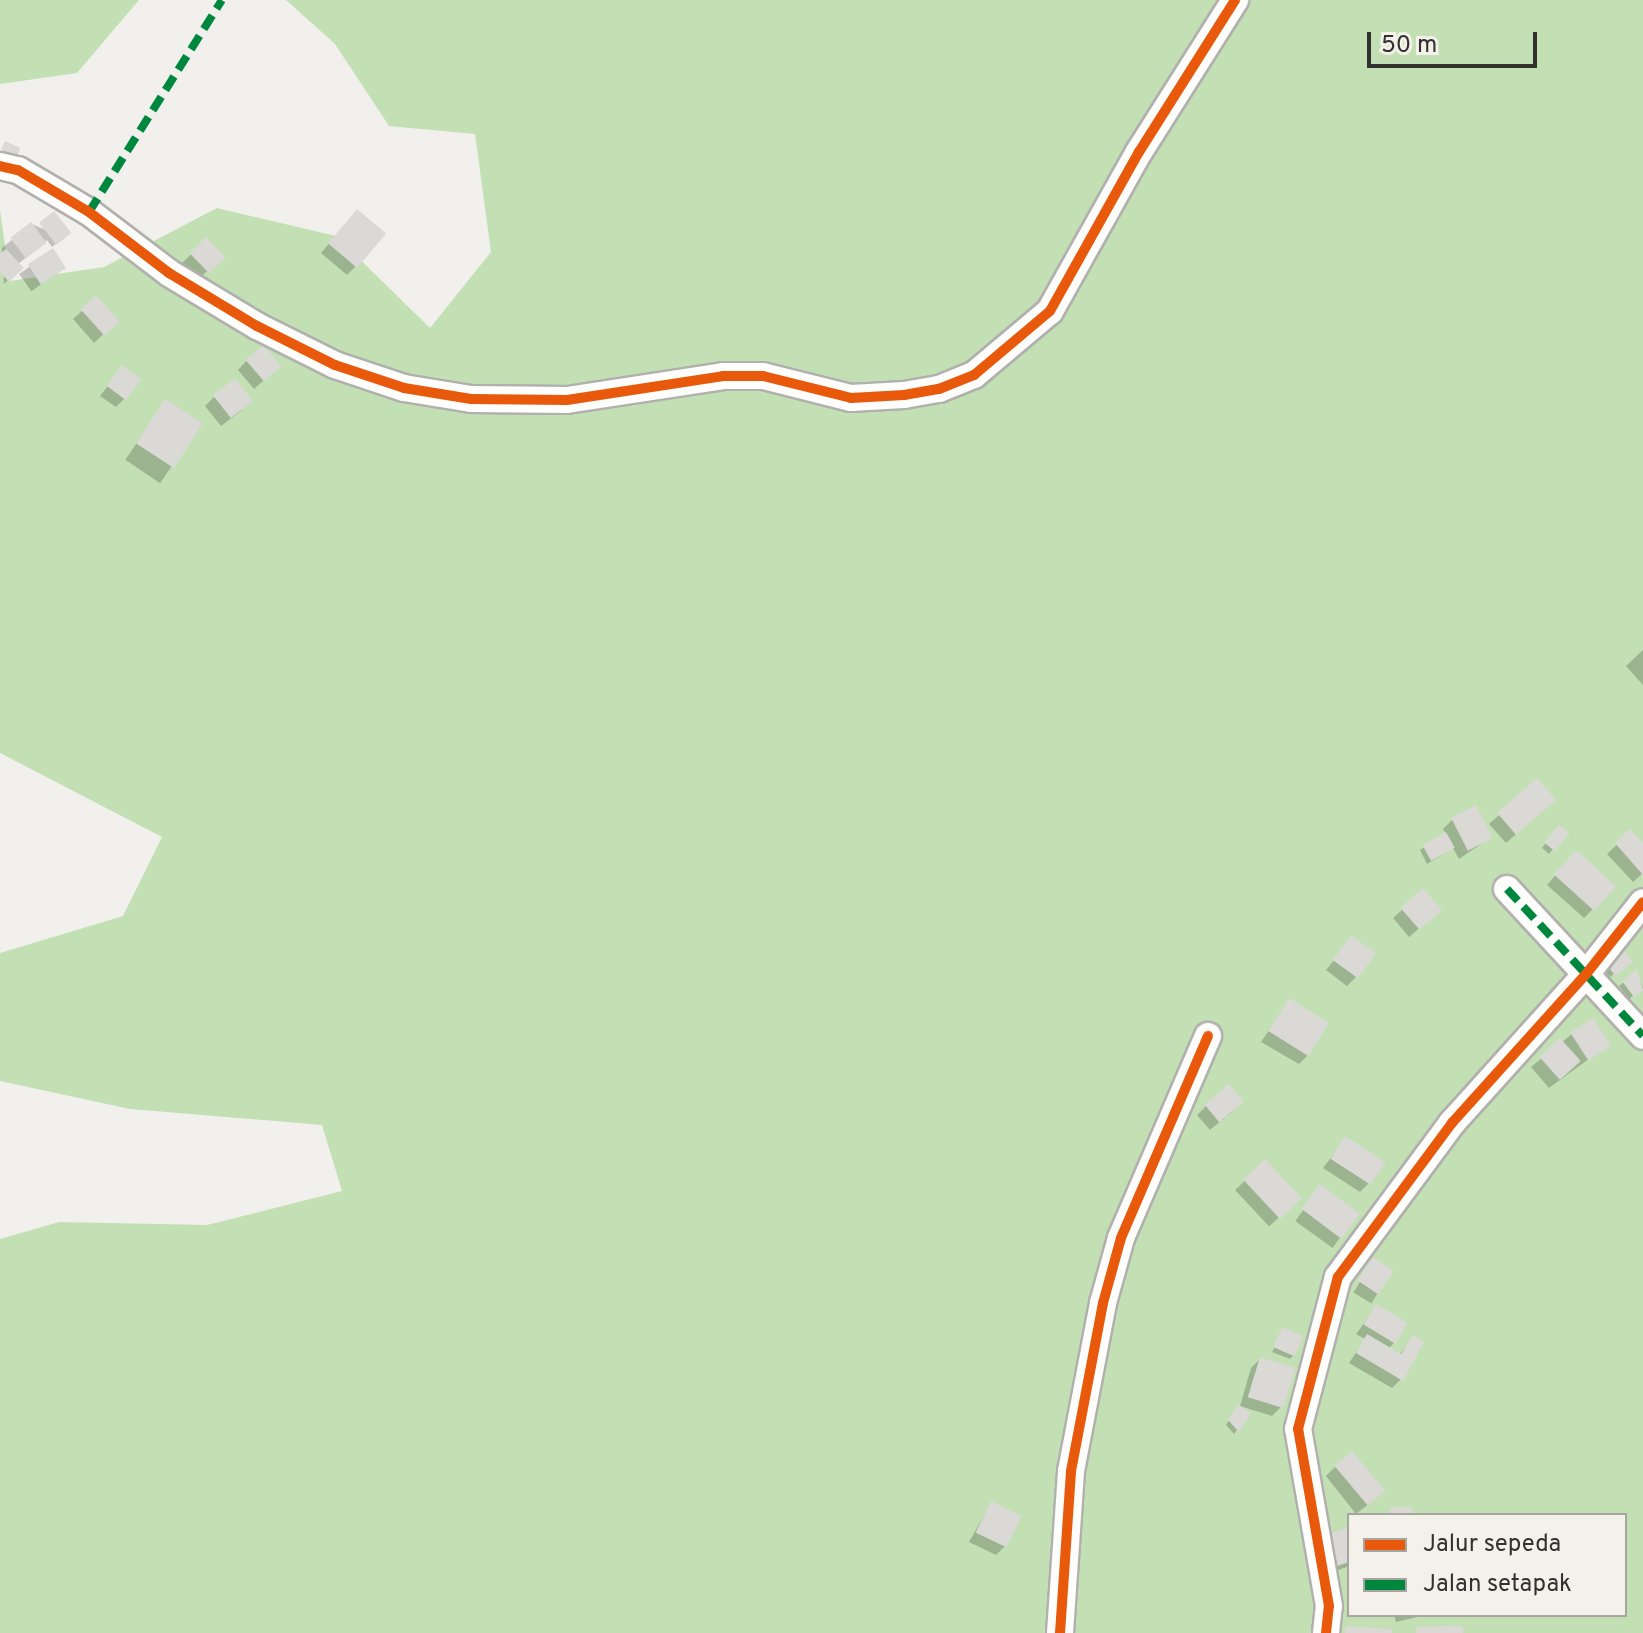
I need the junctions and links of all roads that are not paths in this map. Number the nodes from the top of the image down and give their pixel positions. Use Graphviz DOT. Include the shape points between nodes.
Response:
graph roads {
  1 [pos="1235,0"];
  2 [pos="0,166"];
  3 [pos="1507,889"];
  4 [pos="1643,902"];
  5 [pos="1587,973"];
  6 [pos="1208,1036"];
  7 [pos="1643,1036"];
  8 [pos="1060,1633"];
  9 [pos="1326,1633"];
  1 -- 2 [label="street" via="1139,152 1050,311 974,375 904,395 851,398 750,376 567,400 471,399 404,388 335,365 257,326 169,273 89,212 18,170"];
  3 -- 5 [label="street"];
  4 -- 5 [label="street"];
  5 -- 7 [label="street"];
  5 -- 9 [label="street" via="1452,1123 1338,1277 1298,1429 1329,1606"];
  6 -- 8 [label="street" via="1121,1238 1103,1303 1071,1471"];
}
